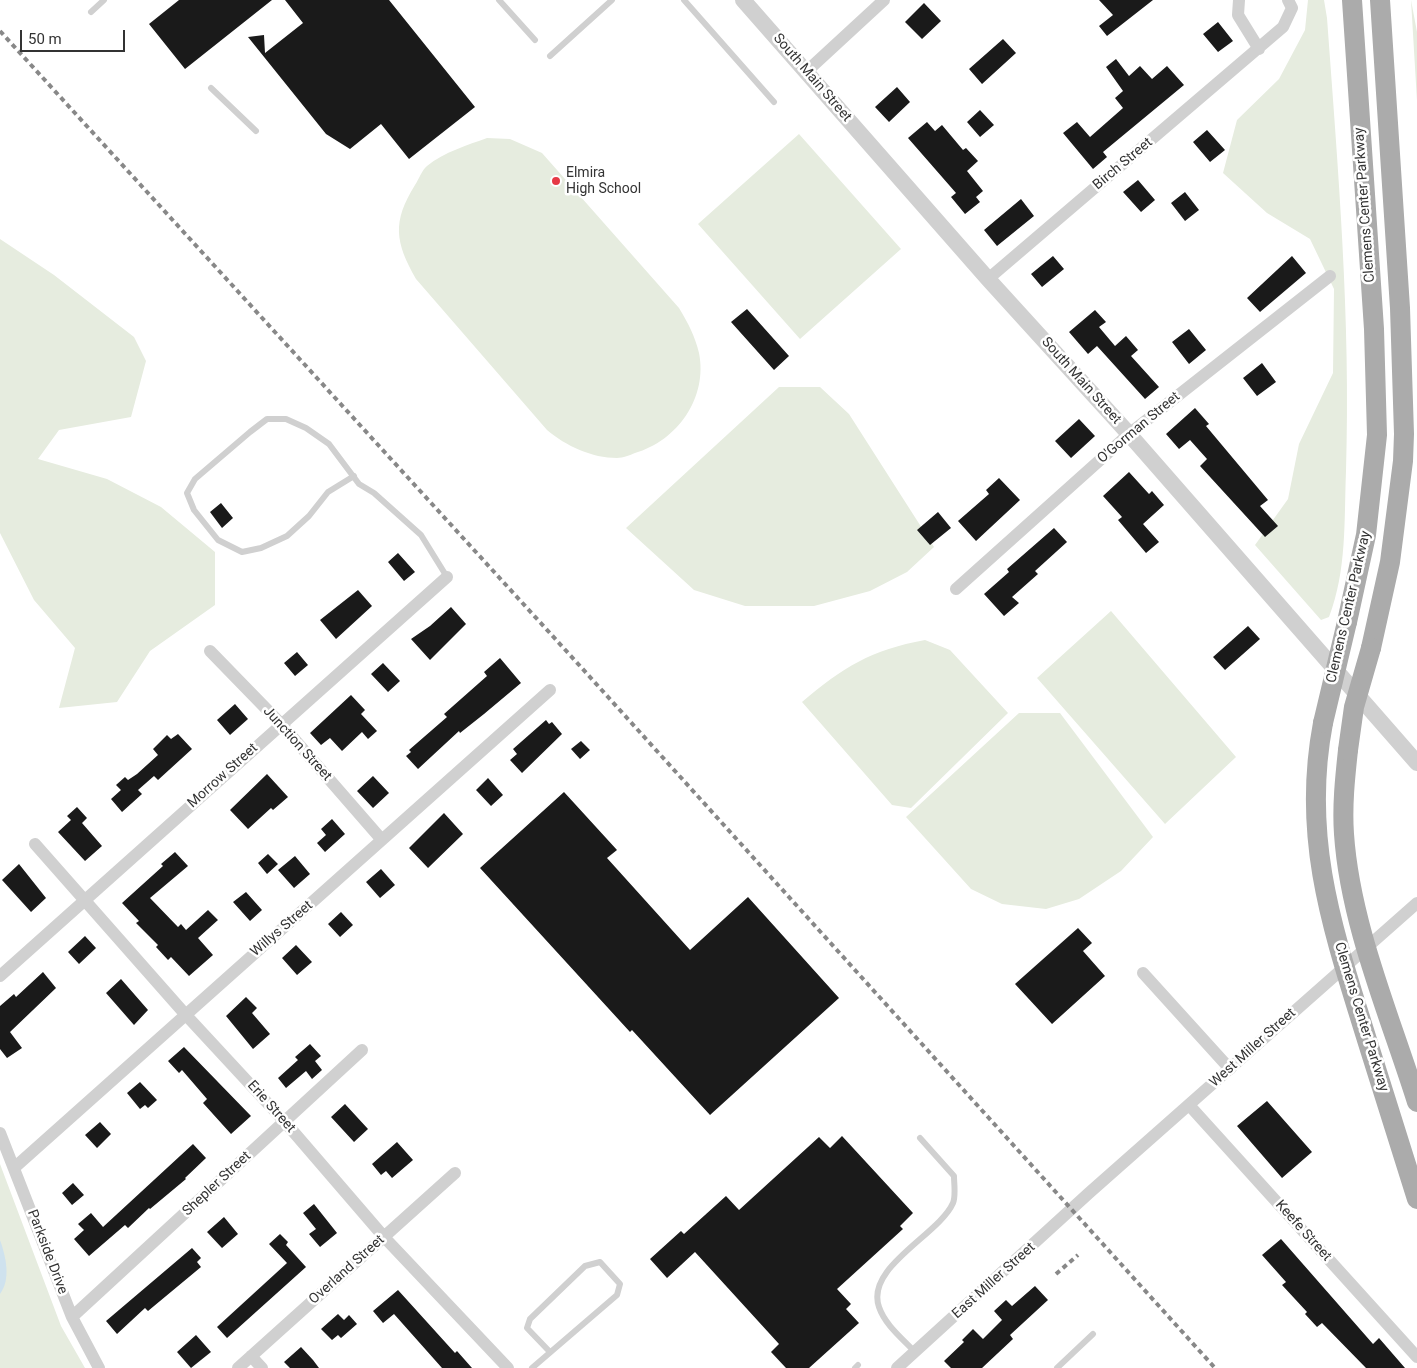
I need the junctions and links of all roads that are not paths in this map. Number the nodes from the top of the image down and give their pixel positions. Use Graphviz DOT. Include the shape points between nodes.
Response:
graph roads {
  1 [pos="104,0"];
  2 [pos="499,0"];
  3 [pos="612,0"];
  4 [pos="684,0"];
  5 [pos="743,0"];
  6 [pos="884,0"];
  7 [pos="1239,0"];
  8 [pos="1288,0"];
  9 [pos="1352,0"];
  10 [pos="1380,0"];
  11 [pos="91,12"];
  12 [pos="535,40"];
  13 [pos="1259,49"];
  14 [pos="550,56"];
  15 [pos="806,72"];
  16 [pos="211,88"];
  17 [pos="774,102"];
  18 [pos="256,131"];
  19 [pos="1330,276"];
  20 [pos="988,279"];
  21 [pos="1129,434"];
  22 [pos="354,476"];
  23 [pos="447,577"];
  24 [pos="956,589"];
  25 [pos="210,651"];
  26 [pos="550,690"];
  27 [pos="281,724"];
  28 [pos="1417,764"];
  29 [pos="382,840"];
  30 [pos="35,844"];
  31 [pos="85,900"];
  32 [pos="1417,903"];
  33 [pos="1366,948"];
  34 [pos="1344,968"];
  35 [pos="1143,973"];
  36 [pos="0,976"];
  37 [pos="185,1014"];
  38 [pos="362,1050"];
  39 [pos="1230,1069"];
  40 [pos="1417,1102"];
  41 [pos="1189,1105"];
  42 [pos="285,1122"];
  43 [pos="0,1133"];
  44 [pos="920,1138"];
  45 [pos="14,1168"];
  46 [pos="455,1173"];
  47 [pos="1089,1193"];
  48 [pos="1417,1199"];
  49 [pos="384,1237"];
  50 [pos="72,1317"];
  51 [pos="1093,1334"];
  52 [pos="550,1352"];
  53 [pos="915,1352"];
  54 [pos="251,1356"];
  55 [pos="1417,1357"];
  56 [pos="99,1368"];
  57 [pos="238,1368"];
  58 [pos="262,1368"];
  59 [pos="508,1368"];
  60 [pos="532,1368"];
  61 [pos="897,1368"];
  62 [pos="1056,1368"];
  1 -- 11 [label="lane"];
  2 -- 12 [label="lane"];
  3 -- 14 [label="lane"];
  4 -- 17 [label="lane"];
  5 -- 15 [label="street, South Main Street"];
  6 -- 15 [label="street"];
  7 -- 13 [label="street" via="1238,15"];
  8 -- 13 [label="street, Birch Street" via="1292,8 1283,27"];
  9 -- 34 [label="main road, Clemens Center Parkway, bridge" via="1374,329 1377,435 1366,535 1323,722 1315,778 1315,828 1322,880"];
  10 -- 33 [label="main road, Clemens Center Parkway, bridge" via="1400,308 1404,434 1390,562 1354,707 1343,808 1352,887"];
  13 -- 20 [label="street, Birch Street"];
  15 -- 20 [label="street, South Main Street"];
  16 -- 18 [label="lane"];
  19 -- 21 [label="street, O'Gorman Street"];
  20 -- 21 [label="street, South Main Street"];
  21 -- 24 [label="street, O'Gorman Street"];
  21 -- 28 [label="street, South Main Street"];
  22 -- 22 [label="lane" via="328,492 287,536 261,548 242,552 218,540 194,510 187,493 195,479 267,419 286,419 306,428 329,444"];
  22 -- 23 [label="lane" via="359,484 374,493 421,535"];
  23 -- 27 [label="street, Morrow Street"];
  25 -- 27 [label="street, Junction Street"];
  26 -- 29 [label="street, Willys Street"];
  27 -- 29 [label="street, Junction Street"];
  27 -- 31 [label="street, Morrow Street"];
  29 -- 37 [label="street, Willys Street"];
  30 -- 31 [label="street, Erie Street"];
  31 -- 36 [label="street, Morrow Street"];
  31 -- 37 [label="street, Erie Street"];
  32 -- 33 [label="street, West Miller Street"];
  33 -- 34 [label="street, West Miller Street"];
  33 -- 40 [label="main road, Clemens Center Parkway"];
  34 -- 39 [label="street, West Miller Street"];
  34 -- 48 [label="main road, Clemens Center Parkway"];
  35 -- 39 [label="street"];
  37 -- 42 [label="street, Erie Street"];
  37 -- 45 [label="street, Willys Street"];
  38 -- 42 [label="street, Shepler Street"];
  39 -- 41 [label="street, West Miller Street"];
  41 -- 47 [label="street, West Miller Street"];
  41 -- 55 [label="street, Keefe Street"];
  42 -- 49 [label="street, Erie Street"];
  42 -- 50 [label="street, Shepler Street"];
  43 -- 45 [label="street, Parkside Drive"];
  44 -- 53 [label="lane" via="954,1176 954,1202 941,1221 879,1282 879,1306 888,1323"];
  45 -- 50 [label="street, Parkside Drive"];
  46 -- 49 [label="street, Overland Street"];
  47 -- 53 [label="street, East Miller Street"];
  49 -- 54 [label="street, Overland Street"];
  49 -- 59 [label="street, Erie Street"];
  50 -- 56 [label="street, Parkside Drive"];
  51 -- 62 [label="lane"];
  52 -- 52 [label="lane" via="617,1295 620,1284 600,1262 585,1266 530,1319 527,1328"];
  52 -- 60 [label="lane"];
  53 -- 61 [label="street, East Miller Street"];
  54 -- 57 [label="street, Overland Street"];
  54 -- 58 [label="street"];
}
